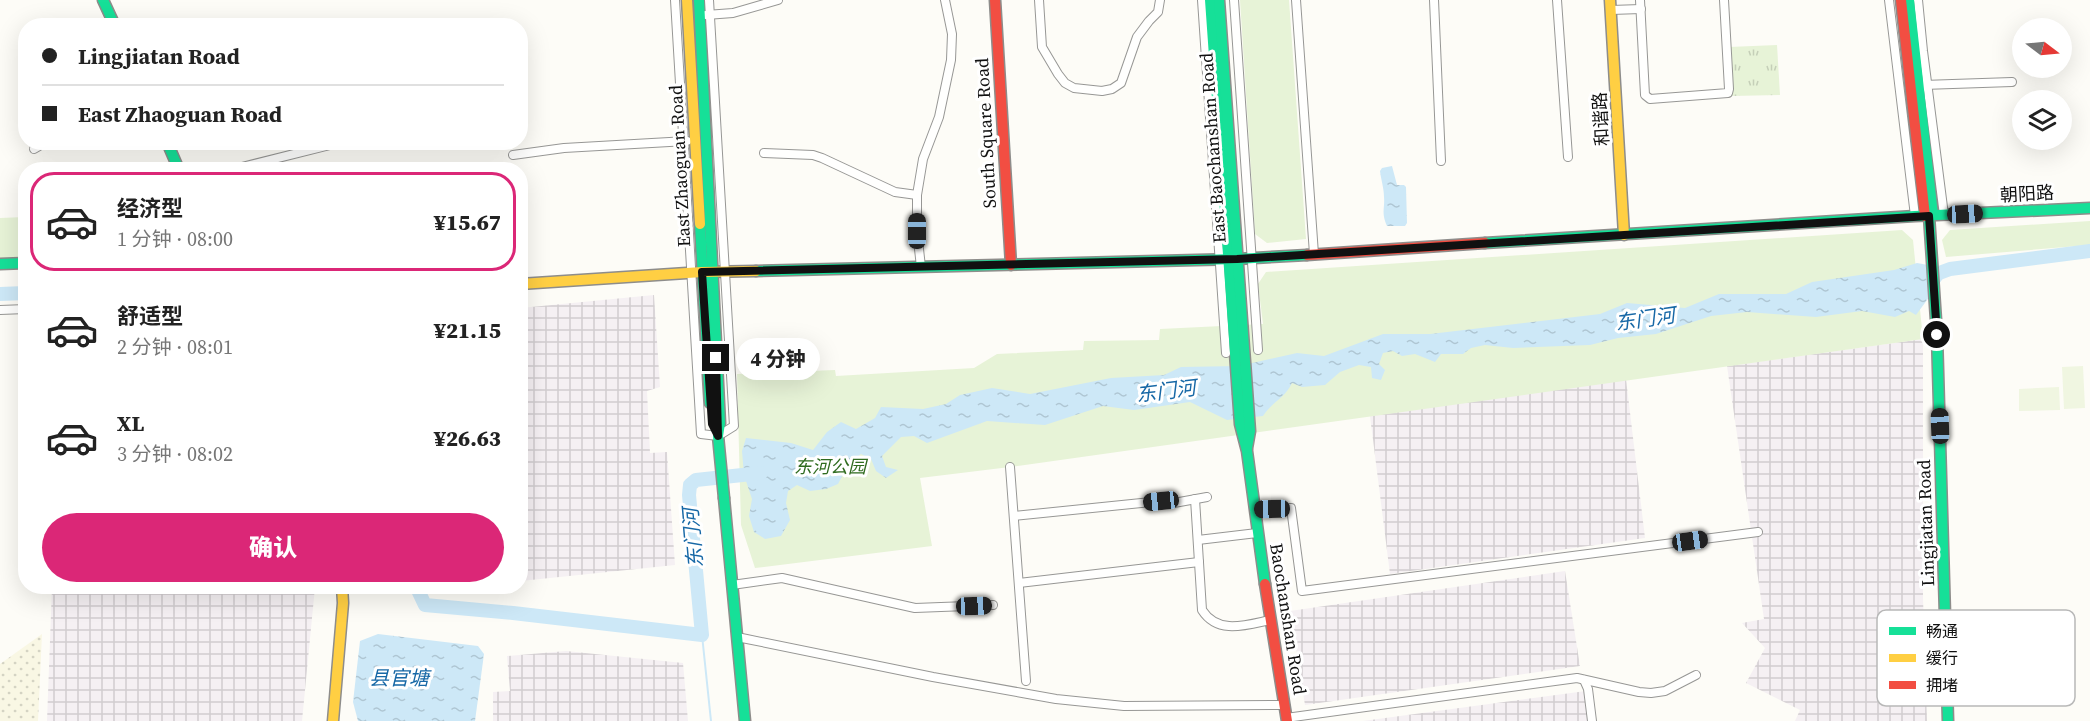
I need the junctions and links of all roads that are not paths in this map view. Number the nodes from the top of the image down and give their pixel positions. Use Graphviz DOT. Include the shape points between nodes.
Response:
graph roads {
  1 [pos="103,0"];
  2 [pos="675,0"];
  3 [pos="687,0"];
  4 [pos="699,0"];
  5 [pos="709,0"];
  6 [pos="778,0"];
  7 [pos="945,0"];
  8 [pos="995,0"];
  9 [pos="1039,0"];
  10 [pos="1160,0"];
  11 [pos="1202,0"];
  12 [pos="1209,0"];
  13 [pos="1219,0"];
  14 [pos="1234,0"];
  15 [pos="1296,0"];
  16 [pos="1434,0"];
  17 [pos="1557,0"];
  18 [pos="1724,0"];
  19 [pos="1889,0"];
  20 [pos="1901,0"];
  21 [pos="1909,0"];
  22 [pos="1918,0"];
  23 [pos="1640,4"];
  24 [pos="1610,5"];
  25 [pos="704,15"];
  26 [pos="111,18"];
  27 [pos="2012,82"];
  28 [pos="1923,85"];
  29 [pos="707,140"];
  30 [pos="689,141"];
  31 [pos="310,150"];
  32 [pos="764,153"];
  33 [pos="513,155"];
  34 [pos="1568,157"];
  35 [pos="1441,161"];
  36 [pos="262,162"];
  37 [pos="917,195"];
  38 [pos="2090,208"];
  39 [pos="1929,216"];
  40 [pos="1624,235"];
  41 [pos="1314,254"];
  42 [pos="1252,258"];
  43 [pos="1228,259"];
  44 [pos="18,263"];
  45 [pos="0,264"];
  46 [pos="1011,265"];
  47 [pos="921,267"];
  48 [pos="725,271"];
  49 [pos="702,272"];
  50 [pos="528,283"];
  51 [pos="18,309"];
  52 [pos="0,310"];
  53 [pos="1258,350"];
  54 [pos="1226,353"];
  55 [pos="718,436"];
  56 [pos="1247,451"];
  57 [pos="1010,467"];
  58 [pos="1207,497"];
  59 [pos="1195,499"];
  60 [pos="1254,509"];
  61 [pos="1014,516"];
  62 [pos="1758,532"];
  63 [pos="1257,533"];
  64 [pos="1198,540"];
  65 [pos="1199,562"];
  66 [pos="1019,583"];
  67 [pos="732,585"];
  68 [pos="342,594"];
  69 [pos="993,605"];
  70 [pos="1945,610"];
  71 [pos="1270,620"];
  72 [pos="737,637"];
  73 [pos="1696,675"];
  74 [pos="1584,680"];
  75 [pos="1026,681"];
  76 [pos="1285,705"];
  77 [pos="1948,706"];
  78 [pos="1286,719"];
  79 [pos="333,721"];
  80 [pos="746,721"];
  81 [pos="1592,721"];
  82 [pos="1948,721"];
  1 -- 26 [label="main road"];
  2 -- 30 [label="street"];
  3 -- 30 [label="main road, East Zhaoguan Road"];
  4 -- 25 [label="main road, East Zhaoguan Road"];
  5 -- 25 [label="street"];
  6 -- 25 [label="street" via="733,13"];
  7 -- 37 [label="street" via="952,34 951,60"];
  8 -- 46 [label="main road, South Square Road"];
  9 -- 10 [label="street" via="1042,47 1058,74 1074,88 1102,91 1121,83 1137,37 1158,12"];
  11 -- 43 [label="street"];
  12 -- 43 [label="main road, East Baochanshan Road"];
  13 -- 43 [label="main road, East Baochanshan Road"];
  14 -- 42 [label="street"];
  15 -- 41 [label="street"];
  16 -- 35 [label="street"];
  17 -- 34 [label="street"];
  18 -- 23 [label="street" via="1729,89 1724,94 1647,98"];
  19 -- 39 [label="street"];
  20 -- 39 [label="main road, Lingjiatan Road"];
  21 -- 28 [label="main road, Lingjiatan Road"];
  22 -- 28 [label="street"];
  23 -- 24 [label="street"];
  24 -- 40 [label="main road, 和谐路"];
  25 -- 29 [label="main road, East Zhaoguan Road"];
  25 -- 48 [label="street"];
  27 -- 28 [label="street"];
  28 -- 39 [label="main road, Lingjiatan Road"];
  29 -- 30 [label="street"];
  29 -- 49 [label="main road, East Zhaoguan Road"];
  30 -- 33 [label="street"];
  30 -- 49 [label="main road, East Zhaoguan Road"];
  31 -- 36 [label="street"];
  32 -- 37 [label="street" via="822,158 895,192"];
  37 -- 47 [label="street"];
  38 -- 39 [label="main road, 朝阳路"];
  39 -- 40 [label="main road, 朝阳路"];
  39 -- 70 [label="main road, Lingjiatan Road"];
  40 -- 41 [label="main road, 朝阳路"];
  41 -- 42 [label="main road, 朝阳路"];
  42 -- 43 [label="main road, 朝阳路"];
  42 -- 53 [label="street"];
  43 -- 46 [label="main road, 朝阳路"];
  43 -- 54 [label="street"];
  43 -- 56 [label="main road, East Baochanshan Road"];
  44 -- 45 [label="main road"];
  46 -- 47 [label="main road, 朝阳路"];
  47 -- 48 [label="main road, 朝阳路"];
  48 -- 49 [label="main road, 朝阳路"];
  48 -- 55 [label="street" via="734,426"];
  49 -- 50 [label="main road, 朝阳路"];
  49 -- 55 [label="main road, East Zhaoguan Road" via="720,423"];
  49 -- 55 [label="street" via="701,434"];
  51 -- 52 [label="street"];
  55 -- 67 [label="main road, East Zhaoguan Road"];
  56 -- 60 [label="main road, Baochanshan Road"];
  57 -- 61 [label="street"];
  58 -- 59 [label="street"];
  59 -- 61 [label="street"];
  59 -- 64 [label="street"];
  60 -- 62 [label="street" via="1291,508 1302,591"];
  60 -- 63 [label="main road, Baochanshan Road"];
  61 -- 66 [label="street"];
  63 -- 64 [label="street"];
  63 -- 71 [label="main road, Baochanshan Road"];
  64 -- 65 [label="street"];
  65 -- 66 [label="street"];
  65 -- 71 [label="street" via="1202,610 1207,618 1231,627"];
  66 -- 75 [label="street"];
  67 -- 69 [label="street" via="782,579 915,608"];
  67 -- 72 [label="main road, East Zhaoguan Road"];
  68 -- 79 [label="main road"];
  71 -- 76 [label="main road, Baochanshan Road"];
  72 -- 76 [label="street" via="1056,699 1124,706"];
  72 -- 80 [label="main road, East Zhaoguan Road"];
  73 -- 74 [label="street" via="1665,691 1652,693"];
  74 -- 78 [label="street"];
  74 -- 81 [label="street"];
  76 -- 78 [label="main road, Baochanshan Road"];
  77 -- 82 [label="main road, Lingjiatan Road"];
}
